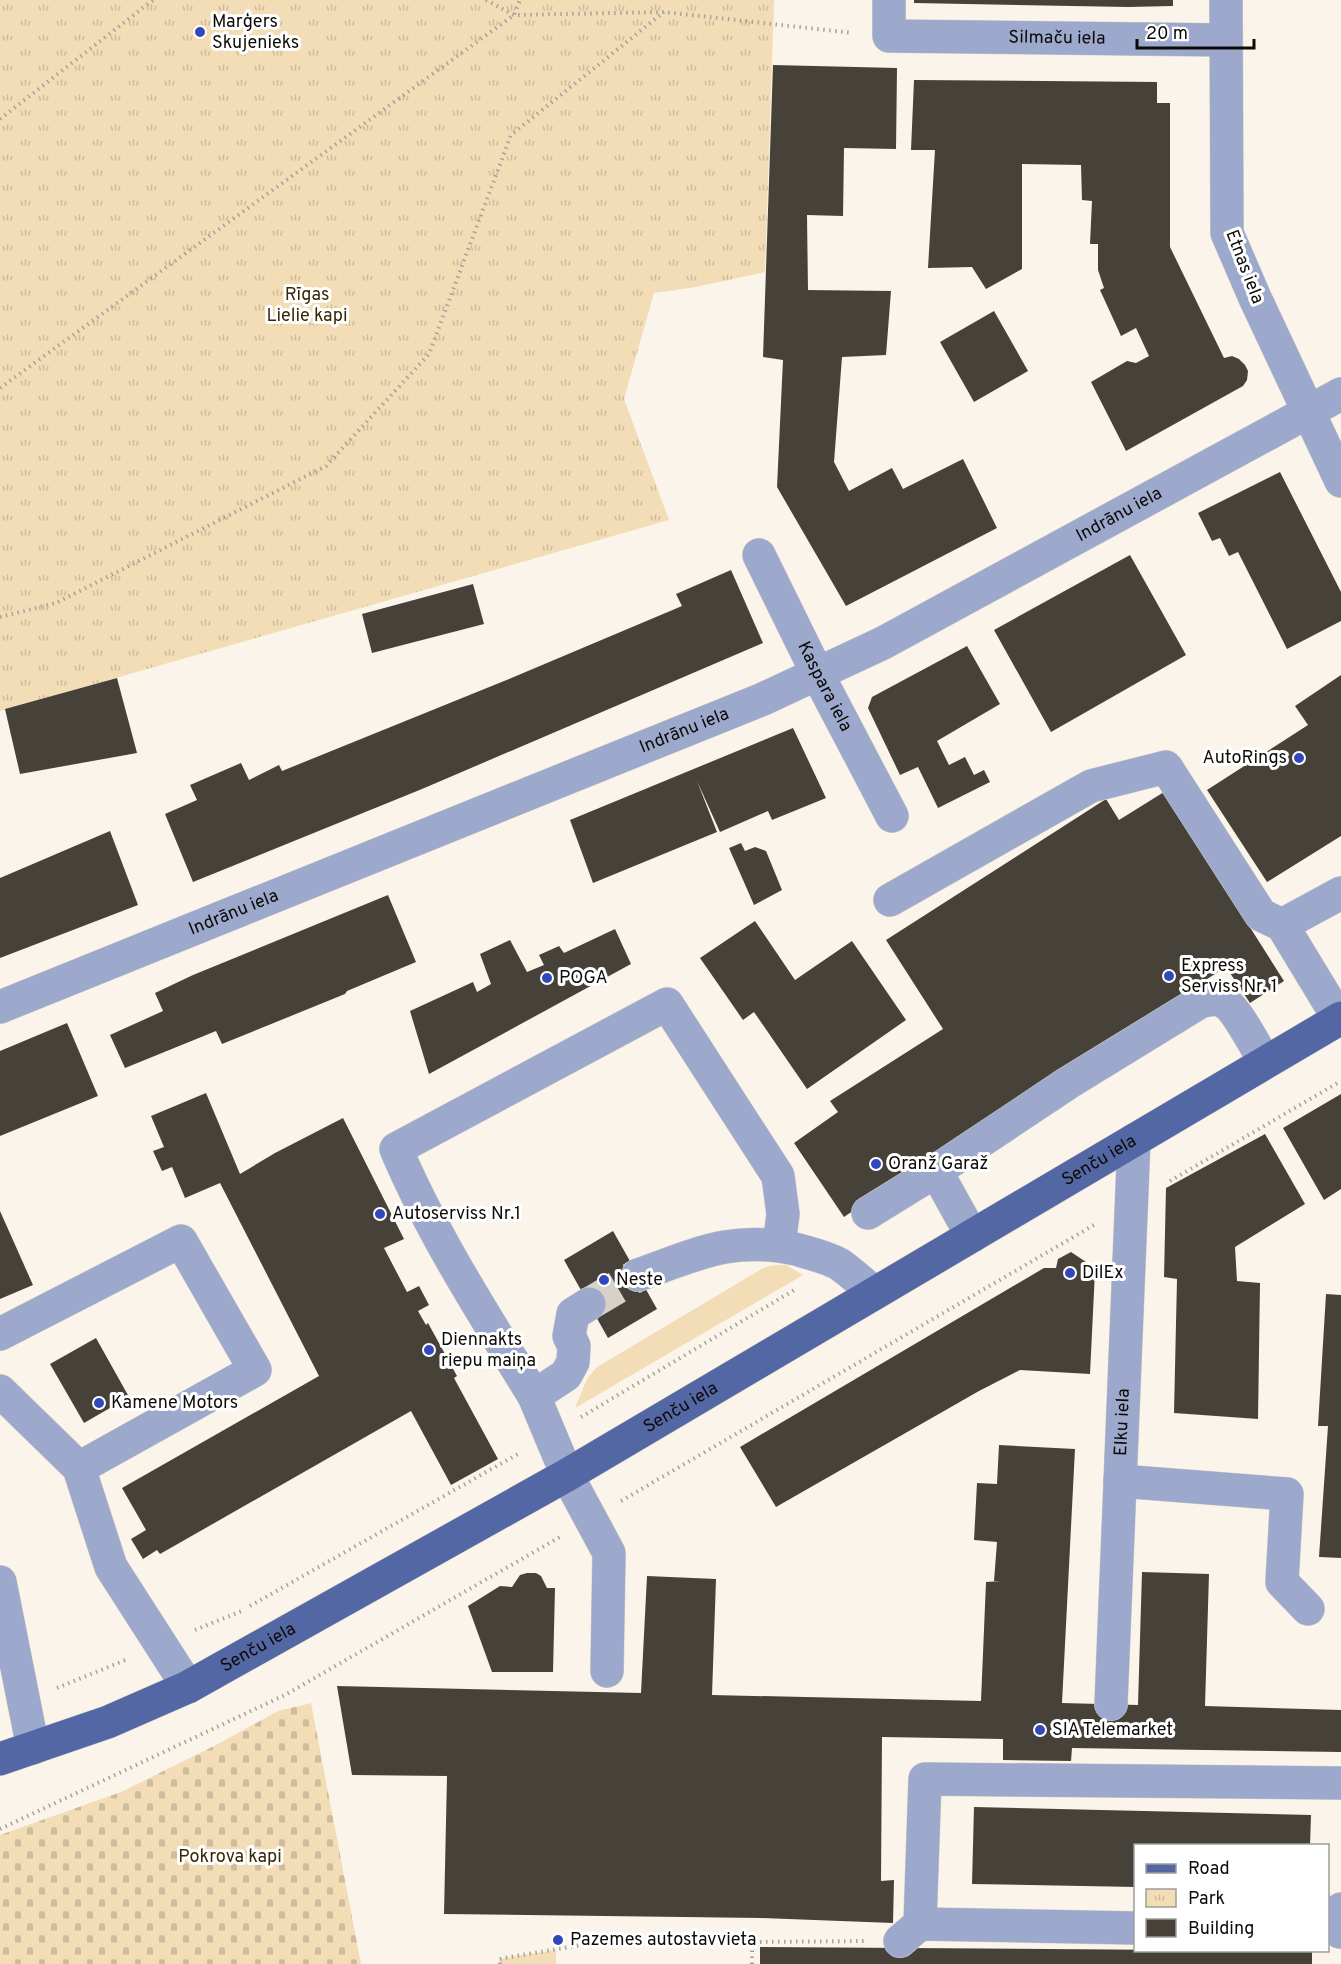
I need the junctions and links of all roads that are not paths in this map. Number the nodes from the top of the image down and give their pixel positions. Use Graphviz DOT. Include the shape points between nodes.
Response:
graph roads {
  1 [pos="889,0"];
  2 [pos="1226,0"];
  3 [pos="1225,40"];
  4 [pos="1341,394"];
  5 [pos="1308,411"];
  6 [pos="1341,481"];
  7 [pos="759,555"];
  8 [pos="818,675"];
  9 [pos="892,816"];
  10 [pos="1341,893"];
  11 [pos="890,900"];
  12 [pos="1282,925"];
  13 [pos="0,1007"];
  14 [pos="1340,1018"];
  15 [pos="1265,1062"];
  16 [pos="1134,1140"];
  17 [pos="936,1171"];
  18 [pos="868,1213"];
  19 [pos="972,1236"];
  20 [pos="779,1246"];
  21 [pos="638,1275"];
  22 [pos="875,1293"];
  23 [pos="588,1304"];
  24 [pos="0,1334"];
  25 [pos="0,1391"];
  26 [pos="534,1396"];
  27 [pos="79,1467"];
  28 [pos="567,1475"];
  29 [pos="1120,1481"];
  30 [pos="0,1582"];
  31 [pos="1308,1609"];
  32 [pos="607,1671"];
  33 [pos="188,1687"];
  34 [pos="1111,1704"];
  35 [pos="33,1748"];
  36 [pos="0,1759"];
  37 [pos="1341,1783"];
  38 [pos="1134,1928"];
  1 -- 3 [label="street, Silmaču iela" via="889,36"];
  2 -- 3 [label="street, Etnas iela"];
  3 -- 5 [label="street, Etnas iela" via="1227,233"];
  4 -- 5 [label="street, Indrānu iela"];
  5 -- 6 [label="street, Etnas iela"];
  5 -- 8 [label="street, Indrānu iela" via="894,638"];
  7 -- 8 [label="street, Kaspara iela"];
  8 -- 9 [label="street, Kaspara iela"];
  8 -- 13 [label="street, Indrānu iela"];
  10 -- 12 [label="street"];
  11 -- 12 [label="street" via="1090,786 1166,767 1261,915"];
  12 -- 14 [label="street"];
  14 -- 15 [label="main road, Senču iela"];
  15 -- 16 [label="main road, Senču iela"];
  15 -- 17 [label="street" via="1225,1002 1200,1002"];
  16 -- 19 [label="main road, Senču iela"];
  16 -- 29 [label="street, Elku iela"];
  17 -- 18 [label="street"];
  17 -- 19 [label="street"];
  19 -- 22 [label="main road, Senču iela"];
  20 -- 21 [label="street" via="751,1243 720,1247"];
  20 -- 22 [label="street" via="838,1264"];
  20 -- 26 [label="street" via="783,1214 778,1176 667,1005 396,1149 464,1280"];
  22 -- 28 [label="main road, Senču iela"];
  23 -- 26 [label="street" via="573,1314 569,1336 574,1347 573,1362 567,1375"];
  24 -- 27 [label="street" via="181,1241 255,1370"];
  25 -- 27 [label="street"];
  26 -- 28 [label="street"];
  27 -- 33 [label="street" via="111,1567"];
  28 -- 32 [label="street" via="609,1553"];
  28 -- 33 [label="main road, Senču iela"];
  29 -- 31 [label="street" via="1287,1494 1282,1582"];
  29 -- 34 [label="street, Elku iela"];
  30 -- 35 [label="street"];
  33 -- 35 [label="main road, Senču iela" via="108,1722"];
  35 -- 36 [label="main road, Senču iela"];
  37 -- 38 [label="street" via="925,1779 910,1932"];
}
